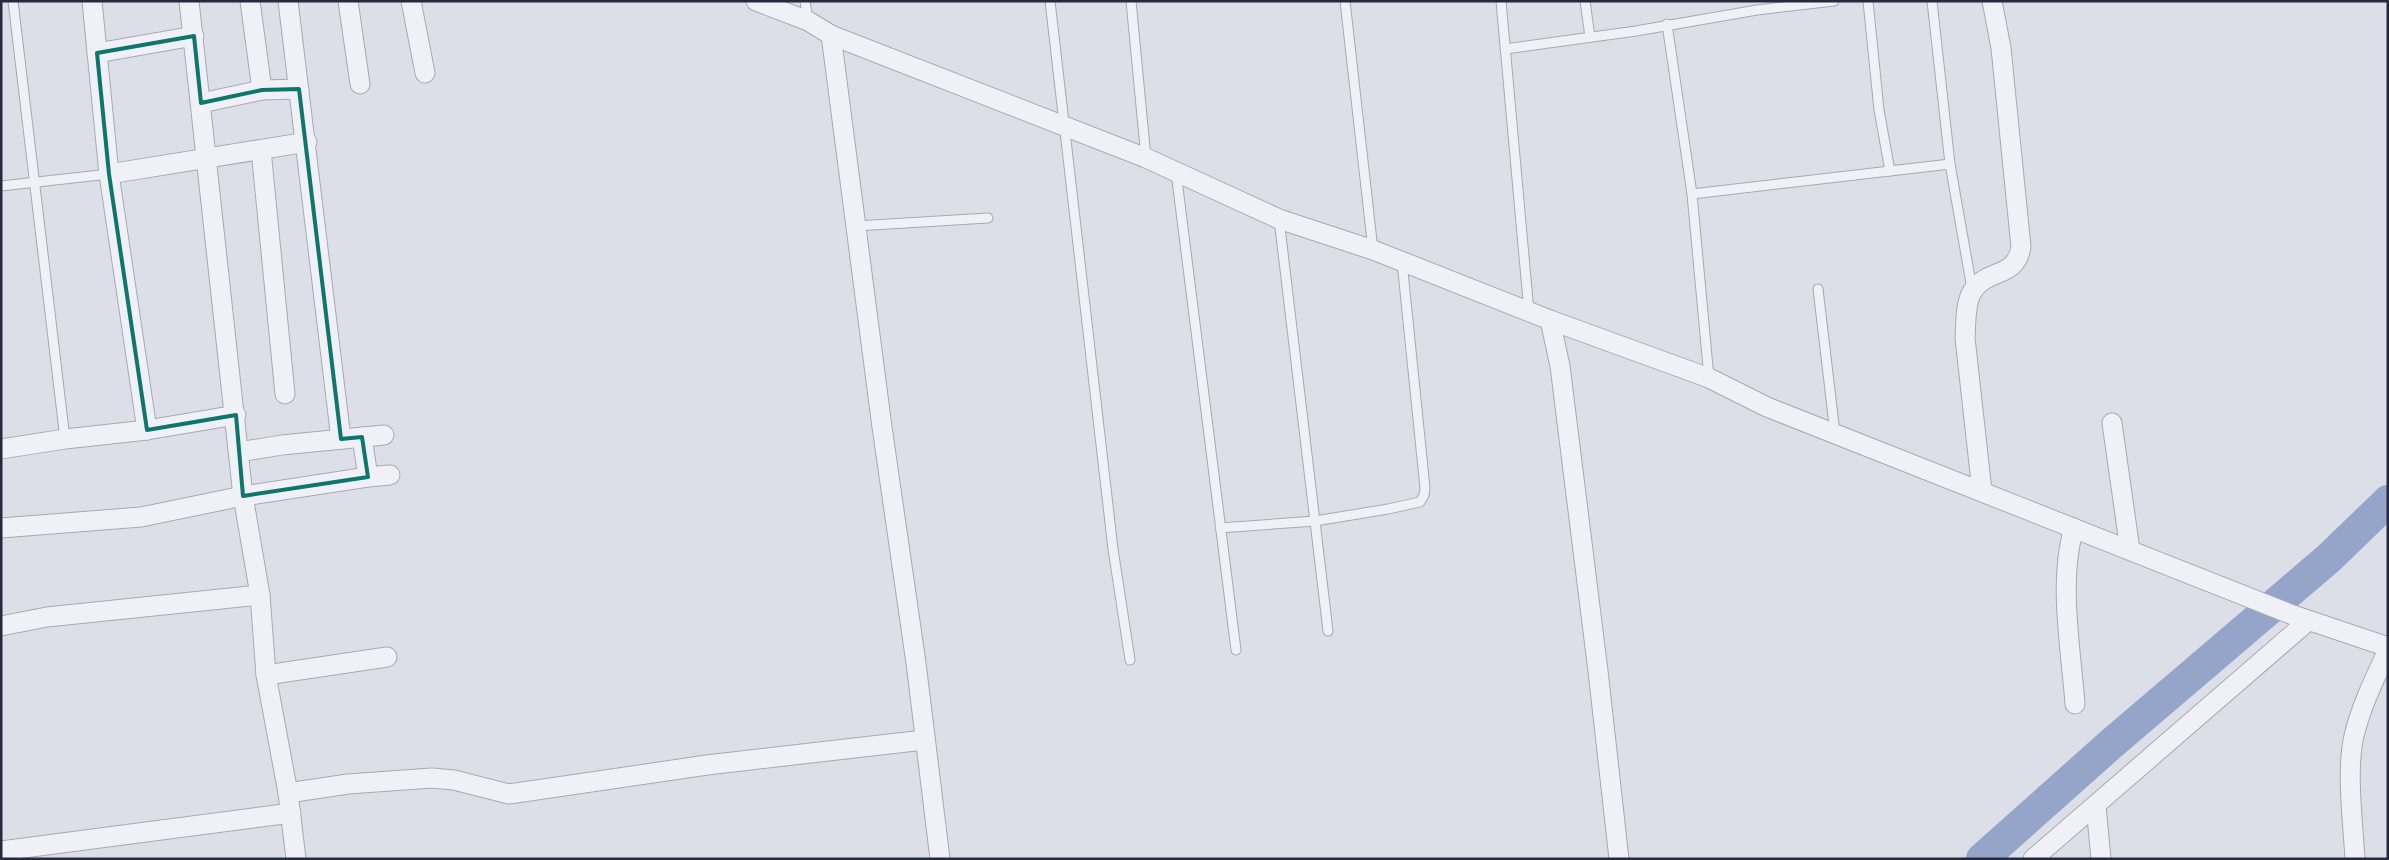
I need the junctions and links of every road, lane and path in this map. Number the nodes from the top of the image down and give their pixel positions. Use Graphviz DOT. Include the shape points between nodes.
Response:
graph roads {
  1 [pos="13,1"];
  2 [pos="92,1"];
  3 [pos="189,1"];
  4 [pos="250,1"];
  5 [pos="288,1"];
  6 [pos="348,1"];
  7 [pos="411,1"];
  8 [pos="756,1"];
  9 [pos="805,1"];
  10 [pos="1050,1"];
  11 [pos="1131,1"];
  12 [pos="1345,1"];
  13 [pos="1501,1"];
  14 [pos="1585,1"];
  15 [pos="1834,1"];
  16 [pos="1868,1"];
  17 [pos="1932,1"];
  18 [pos="1992,1"];
  19 [pos="808,21"];
  20 [pos="1667,24"];
  21 [pos="831,34"];
  22 [pos="194,36"];
  23 [pos="1590,37"];
  24 [pos="1505,49"];
  25 [pos="97,53"];
  26 [pos="425,73"];
  27 [pos="360,84"];
  28 [pos="299,89"];
  29 [pos="262,90"];
  30 [pos="200,103"];
  31 [pos="1064,127"];
  32 [pos="306,142"];
  33 [pos="261,150"];
  34 [pos="1146,158"];
  35 [pos="208,160"];
  36 [pos="1950,164"];
  37 [pos="1890,171"];
  38 [pos="1176,172"];
  39 [pos="109,174"];
  40 [pos="33,183"];
  41 [pos="1,186"];
  42 [pos="1692,194"];
  43 [pos="988,218"];
  44 [pos="1279,219"];
  45 [pos="856,226"];
  46 [pos="1373,250"];
  47 [pos="1402,261"];
  48 [pos="1818,289"];
  49 [pos="1972,292"];
  50 [pos="1529,312"];
  51 [pos="1550,320"];
  52 [pos="1709,378"];
  53 [pos="285,394"];
  54 [pos="236,415"];
  55 [pos="2112,423"];
  56 [pos="147,430"];
  57 [pos="1835,433"];
  58 [pos="384,435"];
  59 [pos="362,437"];
  60 [pos="64,439"];
  61 [pos="341,439"];
  62 [pos="1,448"];
  63 [pos="239,452"];
  64 [pos="390,476"];
  65 [pos="368,477"];
  66 [pos="1982,491"];
  67 [pos="243,496"];
  68 [pos="1314,520"];
  69 [pos="1,528"];
  70 [pos="1220,528"];
  71 [pos="2074,528"];
  72 [pos="2130,550"];
  73 [pos="260,595"];
  74 [pos="2301,618"];
  75 [pos="1,626"];
  76 [pos="1328,631"];
  77 [pos="2388,648"];
  78 [pos="1236,650"];
  79 [pos="387,656"];
  80 [pos="1130,660"];
  81 [pos="266,675"];
  82 [pos="2074,704"];
  83 [pos="924,740"];
  84 [pos="288,793"];
  85 [pos="2096,806"];
  86 [pos="291,813"];
  87 [pos="1,851"];
  88 [pos="296,859"];
  89 [pos="940,859"];
  90 [pos="1618,859"];
  91 [pos="2033,859"];
  92 [pos="2101,859"];
  93 [pos="2355,859"];
  1 -- 40 [label="lane"];
  2 -- 25 [label="street"];
  3 -- 22 [label="street"];
  4 -- 29 [label="street"];
  5 -- 28 [label="street"];
  6 -- 27 [label="street"];
  7 -- 26 [label="street"];
  8 -- 19 [label="street"];
  9 -- 19 [label="lane"];
  10 -- 31 [label="lane"];
  11 -- 34 [label="lane"];
  12 -- 46 [label="lane"];
  13 -- 24 [label="lane"];
  14 -- 23 [label="lane"];
  15 -- 20 [label="lane"];
  16 -- 37 [label="lane" via="1879,110"];
  17 -- 36 [label="lane"];
  18 -- 49 [label="street" via="2001,48 2021,247 2015,264 1988,278"];
  19 -- 21 [label="street"];
  20 -- 23 [label="lane"];
  20 -- 42 [label="lane"];
  21 -- 31 [label="street"];
  21 -- 45 [label="street"];
  22 -- 25 [label="street"];
  22 -- 30 [label="street"];
  23 -- 24 [label="lane"];
  24 -- 50 [label="lane"];
  25 -- 39 [label="street"];
  28 -- 29 [label="street"];
  28 -- 32 [label="street"];
  29 -- 30 [label="street"];
  30 -- 35 [label="street"];
  31 -- 34 [label="street"];
  31 -- 80 [label="lane" via="1112,550"];
  32 -- 33 [label="street"];
  32 -- 61 [label="street"];
  33 -- 35 [label="street"];
  33 -- 53 [label="street"];
  34 -- 38 [label="street"];
  35 -- 39 [label="street"];
  35 -- 54 [label="street"];
  36 -- 37 [label="lane"];
  36 -- 49 [label="lane"];
  37 -- 42 [label="lane"];
  38 -- 44 [label="street"];
  38 -- 70 [label="lane"];
  39 -- 40 [label="lane"];
  39 -- 56 [label="street"];
  40 -- 41 [label="lane"];
  40 -- 60 [label="lane"];
  42 -- 52 [label="lane"];
  43 -- 45 [label="lane"];
  44 -- 46 [label="street"];
  44 -- 68 [label="lane"];
  45 -- 83 [label="street"];
  46 -- 47 [label="street"];
  47 -- 50 [label="street"];
  47 -- 68 [label="lane" via="1424,495 1420,502 1412,505"];
  48 -- 57 [label="lane"];
  49 -- 66 [label="street" via="1965,338"];
  50 -- 51 [label="street"];
  51 -- 52 [label="street"];
  51 -- 90 [label="street" via="1561,375"];
  52 -- 57 [label="street" via="1767,407"];
  54 -- 56 [label="street"];
  54 -- 63 [label="street"];
  55 -- 72 [label="street"];
  56 -- 60 [label="street"];
  57 -- 66 [label="street"];
  58 -- 59 [label="street"];
  59 -- 61 [label="street"];
  59 -- 65 [label="street"];
  60 -- 62 [label="street"];
  61 -- 63 [label="street"];
  63 -- 67 [label="street"];
  64 -- 65 [label="street"];
  65 -- 67 [label="street"];
  66 -- 71 [label="street"];
  67 -- 69 [label="street" via="141,517"];
  67 -- 73 [label="street"];
  68 -- 70 [label="lane"];
  68 -- 76 [label="lane"];
  70 -- 78 [label="lane"];
  71 -- 72 [label="street"];
  71 -- 82 [label="street" via="2067,556"];
  72 -- 74 [label="street"];
  73 -- 75 [label="street" via="47,617"];
  73 -- 81 [label="street"];
  74 -- 77 [label="street"];
  74 -- 85 [label="street"];
  77 -- 93 [label="street" via="2353,738 2351,776"];
  79 -- 81 [label="street"];
  81 -- 84 [label="street"];
  83 -- 84 [label="street" via="707,765 519,793 494,792 454,780 432,778 348,784"];
  83 -- 89 [label="street"];
  84 -- 86 [label="street"];
  85 -- 91 [label="street"];
  85 -- 92 [label="street"];
  86 -- 87 [label="street"];
  86 -- 88 [label="street"];
}
